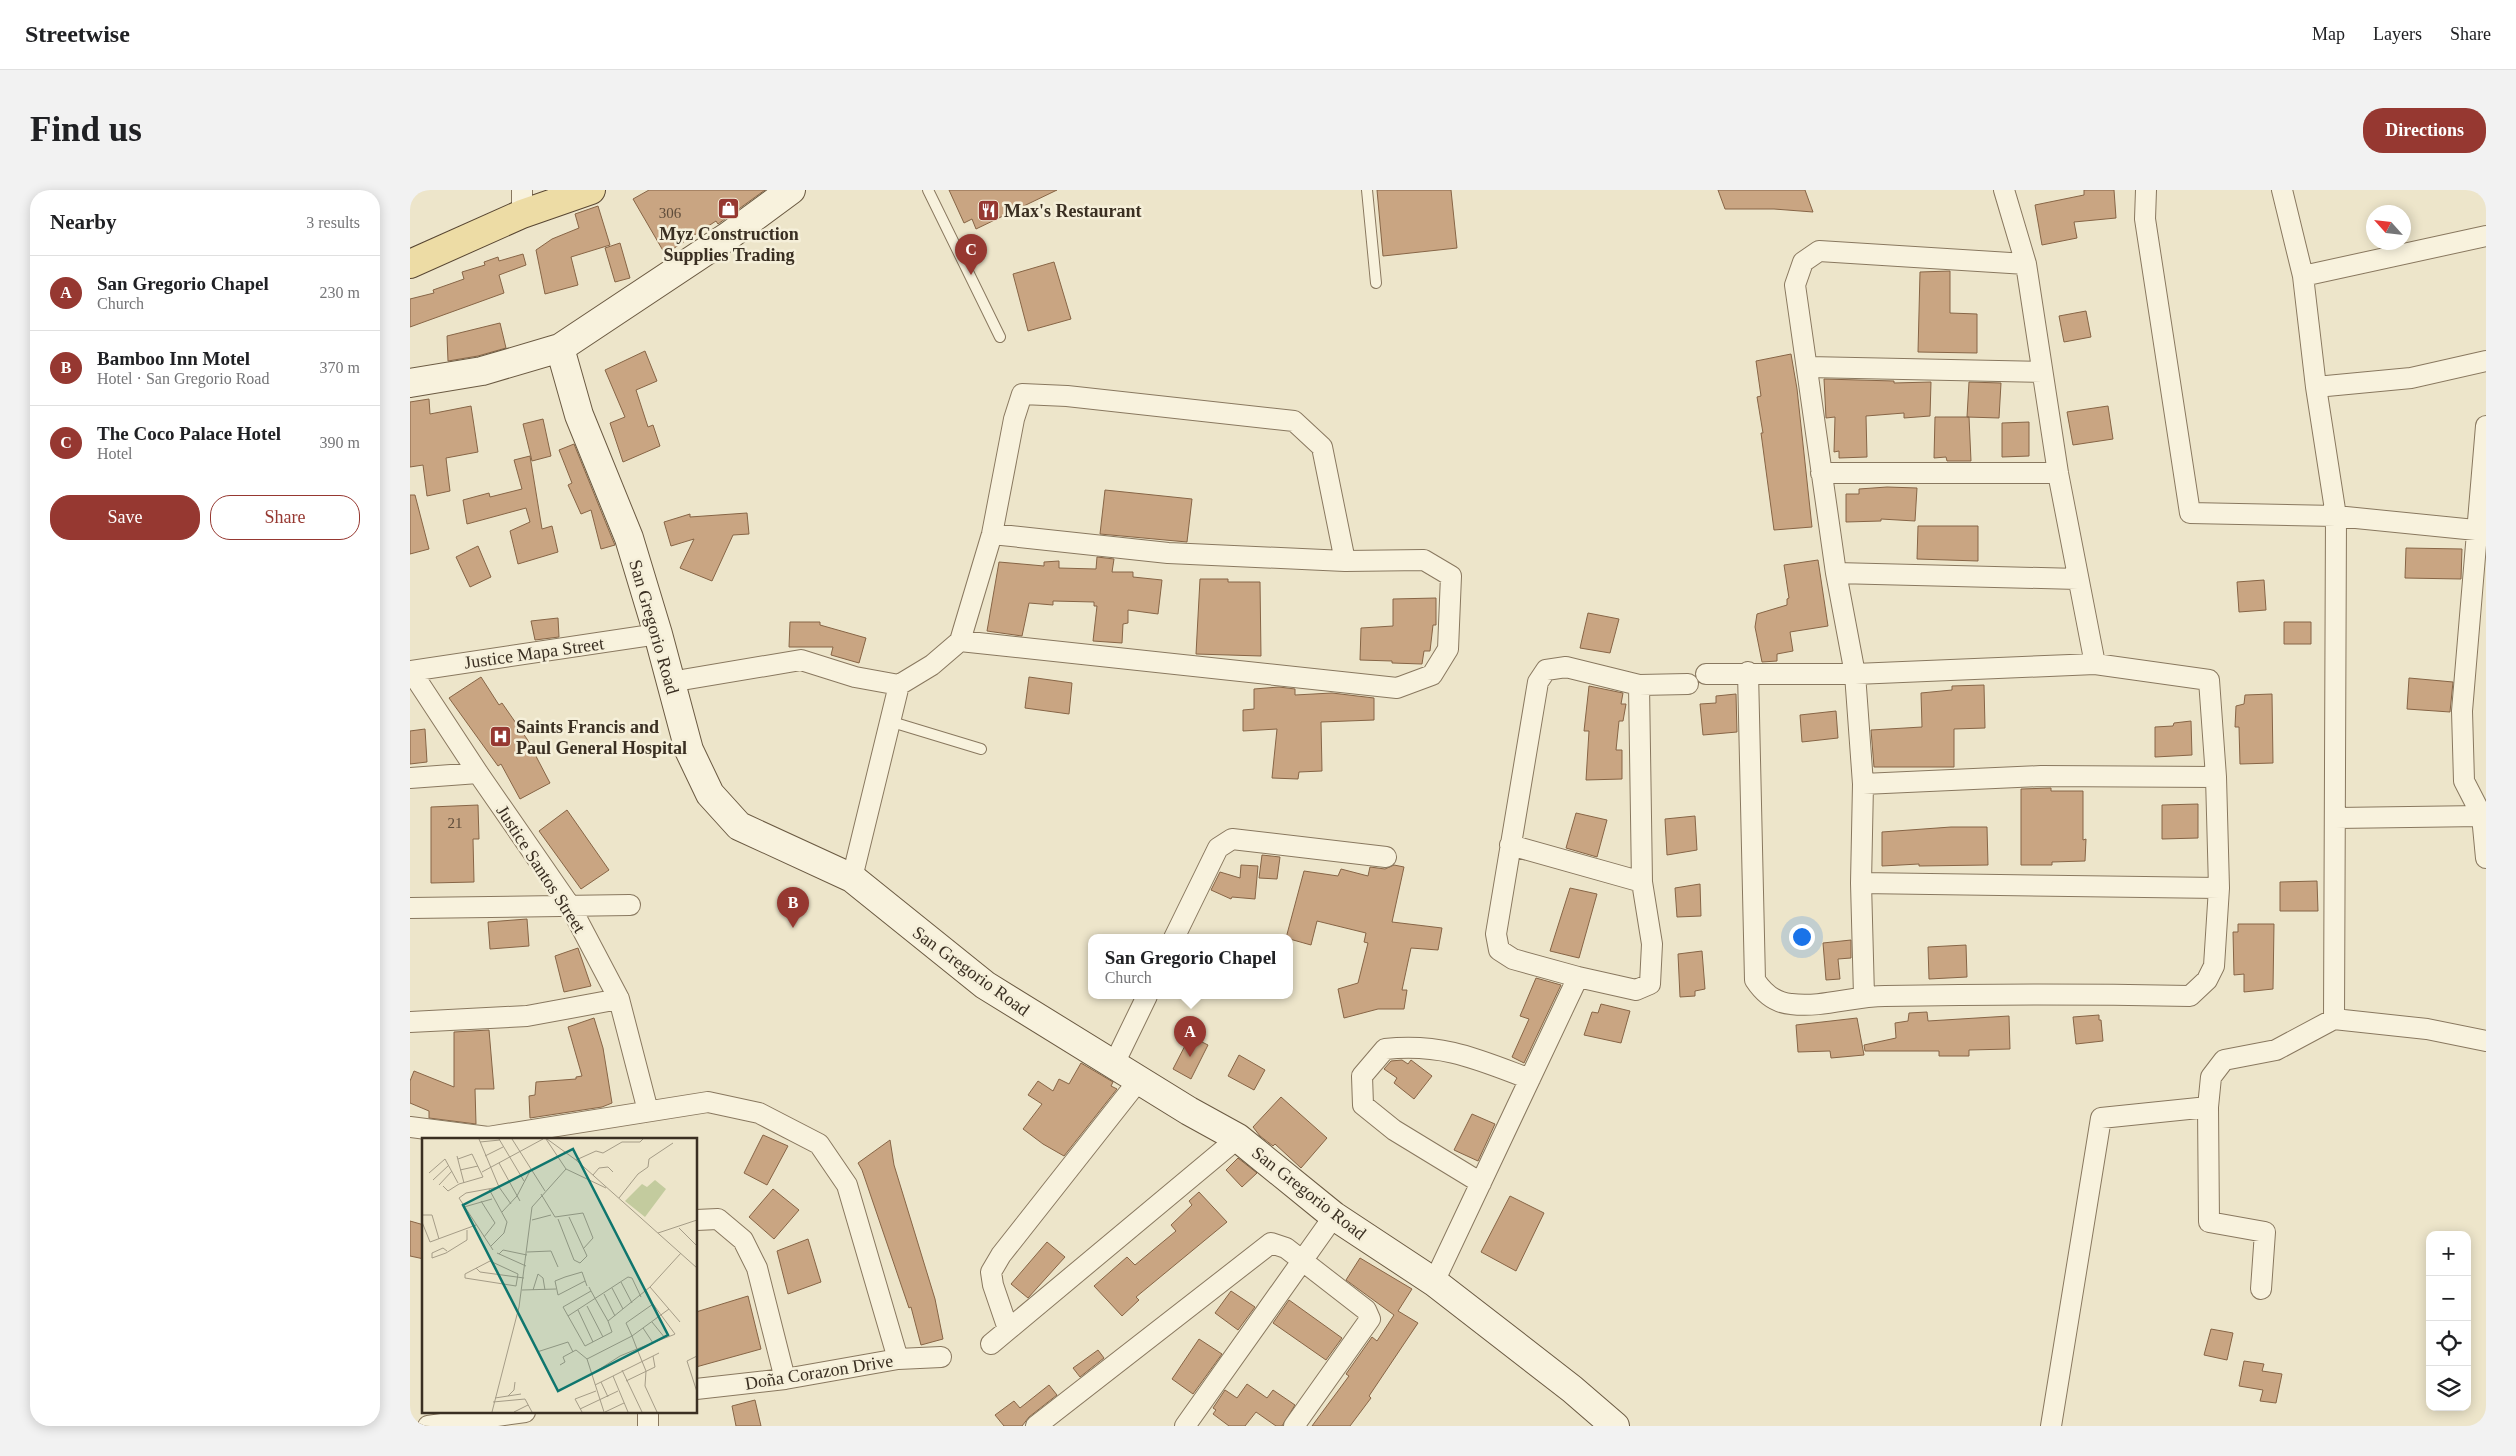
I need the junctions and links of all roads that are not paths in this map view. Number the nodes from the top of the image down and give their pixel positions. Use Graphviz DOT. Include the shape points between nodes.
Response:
graph roads {
  1 [pos="591,190"];
  2 [pos="791,190"];
  3 [pos="928,190"];
  4 [pos="1367,190"];
  5 [pos="2004,190"];
  6 [pos="2146,190"];
  7 [pos="2282,190"];
  8 [pos="522,202"];
  9 [pos="2486,236"];
  10 [pos="410,264"];
  11 [pos="2026,264"];
  12 [pos="2303,276"];
  13 [pos="1376,282"];
  14 [pos="1000,338"];
  15 [pos="560,348"];
  16 [pos="2486,361"];
  17 [pos="1808,367"];
  18 [pos="2042,372"];
  19 [pos="410,383"];
  20 [pos="2316,387"];
  21 [pos="2486,426"];
  22 [pos="1821,473"];
  23 [pos="2058,473"];
  24 [pos="2336,516"];
  25 [pos="2481,531"];
  26 [pos="992,534"];
  27 [pos="1345,561"];
  28 [pos="1836,573"];
  29 [pos="2078,579"];
  30 [pos="658,634"];
  31 [pos="960,641"];
  32 [pos="2095,664"];
  33 [pos="410,671"];
  34 [pos="1748,672"];
  35 [pos="1706,674"];
  36 [pos="1855,674"];
  37 [pos="670,682"];
  38 [pos="1688,684"];
  39 [pos="899,685"];
  40 [pos="1639,685"];
  41 [pos="892,722"];
  42 [pos="982,749"];
  43 [pos="478,773"];
  44 [pos="410,778"];
  45 [pos="2216,778"];
  46 [pos="1863,784"];
  47 [pos="2482,816"];
  48 [pos="2336,818"];
  49 [pos="1510,845"];
  50 [pos="1386,857"];
  51 [pos="2486,858"];
  52 [pos="852,878"];
  53 [pos="1642,882"];
  54 [pos="1861,883"];
  55 [pos="2218,888"];
  56 [pos="630,905"];
  57 [pos="570,906"];
  58 [pos="410,908"];
  59 [pos="1176,934"];
  60 [pos="1578,977"];
  61 [pos="1864,996"];
  62 [pos="619,999"];
  63 [pos="1145,999"];
  64 [pos="2334,1019"];
  65 [pos="410,1022"];
  66 [pos="2486,1042"];
  67 [pos="1114,1064"];
  68 [pos="1530,1079"];
  69 [pos="1139,1080"];
  70 [pos="2208,1106"];
  71 [pos="648,1111"];
  72 [pos="410,1127"];
  73 [pos="488,1138"];
  74 [pos="1238,1138"];
  75 [pos="1481,1183"];
  76 [pos="1334,1216"];
  77 [pos="698,1220"];
  78 [pos="1302,1261"];
  79 [pos="1434,1282"];
  80 [pos="2261,1288"];
  81 [pos="1008,1329"];
  82 [pos="991,1344"];
  83 [pos="941,1357"];
  84 [pos="898,1359"];
  85 [pos="785,1379"];
  86 [pos="698,1389"];
  87 [pos="511,1414"];
  88 [pos="427,1426"];
  89 [pos="1036,1426"];
  90 [pos="1185,1426"];
  91 [pos="1294,1426"];
  92 [pos="1615,1426"];
  93 [pos="2050,1426"];
  1 -- 8 [label="main road"];
  2 -- 15 [label="street" via="727,237"];
  3 -- 14 [label="lane"];
  4 -- 13 [label="lane"];
  5 -- 11 [label="street"];
  6 -- 24 [label="street" via="2145,219 2190,513"];
  7 -- 12 [label="street"];
  8 -- 10 [label="main road"];
  9 -- 12 [label="street"];
  11 -- 17 [label="street" via="1819,251 1803,262 1795,285"];
  11 -- 18 [label="street"];
  12 -- 20 [label="street"];
  15 -- 19 [label="street" via="482,371"];
  15 -- 30 [label="street, San Gregorio Road" via="580,415 629,538"];
  16 -- 20 [label="street" via="2411,378"];
  17 -- 18 [label="street"];
  17 -- 22 [label="street"];
  18 -- 23 [label="street"];
  20 -- 24 [label="street"];
  21 -- 25 [label="street"];
  22 -- 23 [label="street"];
  22 -- 28 [label="street"];
  23 -- 29 [label="street"];
  24 -- 25 [label="street"];
  24 -- 48 [label="street"];
  25 -- 47 [label="street" via="2462,711 2464,782"];
  26 -- 27 [label="street" via="1168,553"];
  26 -- 27 [label="street" via="1014,419 1022,394 1067,396 1294,421 1322,447"];
  26 -- 31 [label="street"];
  27 -- 31 [label="street" via="1424,560 1451,576 1448,649 1432,675 1397,688"];
  28 -- 29 [label="street"];
  28 -- 36 [label="street"];
  29 -- 32 [label="street"];
  30 -- 33 [label="street, Justice Mapa Street"];
  30 -- 37 [label="street, San Gregorio Road"];
  31 -- 39 [label="street" via="932,666"];
  32 -- 36 [label="street"];
  32 -- 45 [label="street" via="2209,680"];
  33 -- 43 [label="street, Justice Santos Street"];
  34 -- 35 [label="street"];
  34 -- 36 [label="street"];
  34 -- 61 [label="street" via="1755,980 1764,994 1788,1004 1820,1006"];
  36 -- 46 [label="street"];
  37 -- 39 [label="street" via="800,660 855,678"];
  37 -- 52 [label="street, San Gregorio Road" via="689,750 710,794 739,826"];
  38 -- 40 [label="street"];
  39 -- 41 [label="street"];
  40 -- 49 [label="street" via="1566,667 1546,670 1538,682"];
  40 -- 53 [label="street"];
  41 -- 42 [label="lane"];
  41 -- 52 [label="street"];
  43 -- 44 [label="street"];
  43 -- 57 [label="street, Justice Santos Street"];
  45 -- 46 [label="street" via="2041,776"];
  45 -- 55 [label="street"];
  46 -- 54 [label="street"];
  47 -- 48 [label="street"];
  47 -- 51 [label="street"];
  48 -- 64 [label="street"];
  49 -- 53 [label="street"];
  49 -- 60 [label="street" via="1496,934 1498,950 1513,959"];
  50 -- 59 [label="street" via="1232,839 1218,848"];
  52 -- 67 [label="street, San Gregorio Road" via="986,985"];
  53 -- 60 [label="street" via="1652,944 1650,984 1636,990"];
  54 -- 55 [label="street"];
  54 -- 61 [label="street"];
  55 -- 61 [label="street" via="2214,966 2207,980 2190,996 2037,993"];
  56 -- 57 [label="street"];
  57 -- 58 [label="street"];
  57 -- 62 [label="street, Justice Santos Street"];
  60 -- 68 [label="street"];
  62 -- 65 [label="street" via="527,1016"];
  62 -- 71 [label="street, Justice Santos Street"];
  63 -- 67 [label="street"];
  64 -- 66 [label="street" via="2427,1029"];
  64 -- 70 [label="street" via="2276,1050 2224,1060 2211,1077"];
  67 -- 69 [label="street, San Gregorio Road"];
  68 -- 75 [label="street"];
  68 -- 75 [label="street" via="1459,1053 1414,1046 1384,1049 1362,1076 1363,1105 1394,1130"];
  69 -- 74 [label="street, San Gregorio Road"];
  69 -- 81 [label="street" via="1001,1255 992,1272 993,1285"];
  70 -- 80 [label="street" via="2209,1222 2265,1232"];
  70 -- 93 [label="street" via="2101,1118"];
  71 -- 73 [label="street"];
  71 -- 84 [label="street" via="708,1102 759,1113 819,1144 847,1185"];
  72 -- 73 [label="street"];
  74 -- 76 [label="street, San Gregorio Road"];
  74 -- 81 [label="street"];
  75 -- 79 [label="street"];
  76 -- 78 [label="street"];
  76 -- 79 [label="street, San Gregorio Road"];
  77 -- 85 [label="street" via="718,1219 743,1240 757,1268"];
  78 -- 89 [label="street" via="1286,1248 1271,1243"];
  78 -- 90 [label="street"];
  78 -- 91 [label="street" via="1366,1310 1370,1319"];
  79 -- 92 [label="street, San Gregorio Road"];
  81 -- 82 [label="street"];
  83 -- 84 [label="street, Doña Corazon Drive"];
  84 -- 85 [label="street, Doña Corazon Drive"];
  85 -- 86 [label="street, Doña Corazon Drive"];
  87 -- 88 [label="street"];
}
